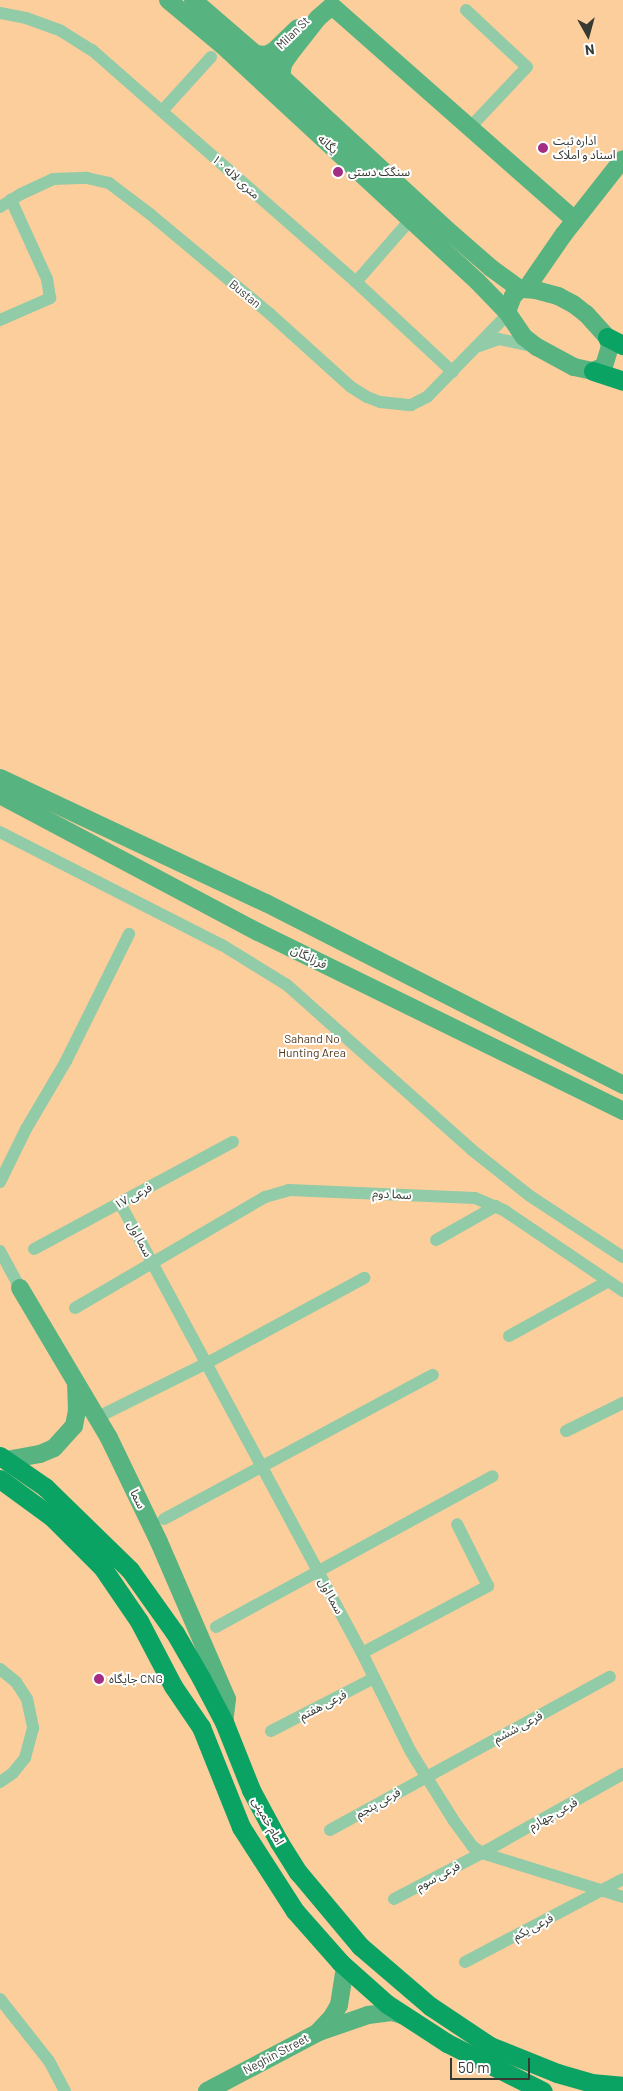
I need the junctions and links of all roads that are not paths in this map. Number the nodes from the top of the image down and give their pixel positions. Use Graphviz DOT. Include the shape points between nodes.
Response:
graph roads {
  1 [pos="168,0"];
  2 [pos="193,0"];
  3 [pos="332,1"];
  4 [pos="466,10"];
  5 [pos="0,13"];
  6 [pos="255,54"];
  7 [pos="211,57"];
  8 [pos="281,77"];
  9 [pos="162,112"];
  10 [pos="476,121"];
  11 [pos="623,159"];
  12 [pos="5,204"];
  13 [pos="578,216"];
  14 [pos="410,220"];
  15 [pos="356,282"];
  16 [pos="523,289"];
  17 [pos="508,313"];
  18 [pos="0,320"];
  19 [pos="615,341"];
  20 [pos="536,347"];
  21 [pos="474,348"];
  22 [pos="593,371"];
  23 [pos="452,372"];
  24 [pos="623,381"];
  25 [pos="0,778"];
  26 [pos="0,795"];
  27 [pos="0,832"];
  28 [pos="129,934"];
  29 [pos="623,1084"];
  30 [pos="623,1112"];
  31 [pos="232,1142"];
  32 [pos="0,1182"];
  33 [pos="120,1203"];
  34 [pos="496,1206"];
  35 [pos="436,1240"];
  36 [pos="34,1249"];
  37 [pos="0,1251"];
  38 [pos="623,1257"];
  39 [pos="152,1262"];
  40 [pos="364,1278"];
  41 [pos="607,1282"];
  42 [pos="20,1288"];
  43 [pos="623,1292"];
  44 [pos="75,1308"];
  45 [pos="509,1336"];
  46 [pos="208,1363"];
  47 [pos="433,1375"];
  48 [pos="76,1384"];
  49 [pos="623,1403"];
  50 [pos="106,1414"];
  51 [pos="566,1431"];
  52 [pos="3,1458"];
  53 [pos="263,1467"];
  54 [pos="492,1476"];
  55 [pos="0,1479"];
  56 [pos="164,1519"];
  57 [pos="457,1524"];
  58 [pos="318,1572"];
  59 [pos="216,1627"];
  60 [pos="362,1653"];
  61 [pos="0,1669"];
  62 [pos="610,1677"];
  63 [pos="374,1678"];
  64 [pos="224,1722"];
  65 [pos="271,1731"];
  66 [pos="623,1774"];
  67 [pos="426,1776"];
  68 [pos="0,1782"];
  69 [pos="330,1830"];
  70 [pos="482,1853"];
  71 [pos="623,1879"];
  72 [pos="601,1891"];
  73 [pos="623,1897"];
  74 [pos="394,1899"];
  75 [pos="466,1962"];
  76 [pos="345,1967"];
  77 [pos="0,1999"];
  78 [pos="405,2016"];
  79 [pos="319,2032"];
  80 [pos="623,2086"];
  81 [pos="65,2091"];
  82 [pos="207,2091"];
  83 [pos="543,2091"];
  1 -- 14 [label="main road, یگانه" via="222,45"];
  2 -- 6 [label="main road, یگانه"];
  3 -- 6 [label="main road, Milan St" via="274,51 266,55"];
  3 -- 8 [label="main road, Milan St" via="289,55 283,64"];
  3 -- 10 [label="main road"];
  3 -- 13 [label="main road"];
  4 -- 10 [label="street" via="527,67"];
  5 -- 9 [label="street, ۱۰ متری لاله" via="26,18 61,31 92,50"];
  6 -- 8 [label="main road, یگانه"];
  7 -- 9 [label="street"];
  8 -- 16 [label="main road, یگانه" via="444,227"];
  9 -- 15 [label="street, ۱۰ متری لاله"];
  10 -- 13 [label="main road"];
  11 -- 13 [label="main road"];
  12 -- 18 [label="street" via="47,279 50,298"];
  12 -- 23 [label="street, Bustan" via="53,179 87,178 109,183 270,314 351,387 367,397 396,405 411,405 427,397"];
  13 -- 16 [label="main road"];
  14 -- 15 [label="street"];
  14 -- 17 [label="main road, یگانه"];
  15 -- 23 [label="street, ۱۰ متری لاله"];
  16 -- 17 [label="main road" via="513,296"];
  16 -- 19 [label="main road" via="558,296 573,304"];
  17 -- 20 [label="main road, یگانه" via="524,337"];
  17 -- 21 [label="street, Bustan"];
  19 -- 22 [label="main road" via="610,346 604,366"];
  20 -- 21 [label="street" via="499,339"];
  20 -- 22 [label="main road, یگانه" via="574,367"];
  21 -- 23 [label="street, Bustan"];
  22 -- 24 [label="main road"];
  25 -- 29 [label="main road" via="266,903"];
  26 -- 30 [label="main road, فرزانگان" via="258,932"];
  27 -- 38 [label="street" via="222,945 287,985 472,1150 530,1196"];
  28 -- 32 [label="street" via="66,1061 26,1129"];
  31 -- 33 [label="street, فرعی ۱۷"];
  33 -- 36 [label="street, فرعی ۱۷"];
  33 -- 39 [label="street, سما اول"];
  34 -- 35 [label="street"];
  34 -- 39 [label="street, سما دوم" via="475,1198 289,1190 265,1198"];
  34 -- 41 [label="street, سما دوم"];
  37 -- 42 [label="street"];
  39 -- 44 [label="street, سما دوم"];
  39 -- 46 [label="street, سما اول"];
  40 -- 46 [label="street"];
  41 -- 43 [label="street, سما دوم"];
  41 -- 45 [label="street"];
  42 -- 48 [label="main road, سما"];
  46 -- 50 [label="street"];
  46 -- 53 [label="street, سما اول"];
  47 -- 53 [label="street"];
  48 -- 52 [label="main road" via="74,1426 54,1448 40,1454"];
  48 -- 64 [label="main road, سما" via="109,1438 159,1542 227,1699"];
  49 -- 51 [label="street"];
  52 -- 64 [label="main road, امام خمینی" via="45,1486 130,1570 175,1634"];
  53 -- 56 [label="street"];
  53 -- 58 [label="street, سما اول"];
  54 -- 58 [label="street"];
  55 -- 76 [label="main road, امام خمینی" via="52,1517 102,1567 139,1621 174,1686 201,1727 241,1827 295,1911"];
  57 -- 60 [label="street" via="488,1586"];
  58 -- 59 [label="street"];
  58 -- 60 [label="street, سما اول"];
  60 -- 63 [label="street, سما اول"];
  61 -- 68 [label="street" via="25,1694 31,1708 33,1728 25,1758 13,1773"];
  62 -- 67 [label="street, فرعی ششم"];
  63 -- 65 [label="street, فرعی هفتم"];
  63 -- 67 [label="street, سما اول"];
  64 -- 80 [label="main road, امام خمینی" via="251,1790 279,1842 298,1872 360,1946 430,2006 490,2046 557,2073 591,2083"];
  66 -- 70 [label="street, فرعی چهارم"];
  67 -- 69 [label="street, فرعی پنجم"];
  67 -- 70 [label="street, سما اول" via="468,1840"];
  70 -- 72 [label="street, سما اول"];
  70 -- 74 [label="street, فرعی سوم"];
  71 -- 72 [label="street, فرعی یکم"];
  72 -- 73 [label="street, سما اول"];
  72 -- 75 [label="street, فرعی یکم"];
  76 -- 78 [label="main road, امام خمینی"];
  76 -- 79 [label="main road" via="339,2005"];
  77 -- 81 [label="street" via="50,2061"];
  78 -- 79 [label="main road" via="392,2012 368,2015"];
  78 -- 83 [label="main road, امام خمینی" via="447,2043"];
  79 -- 82 [label="main road, Neghin Street"];
}
